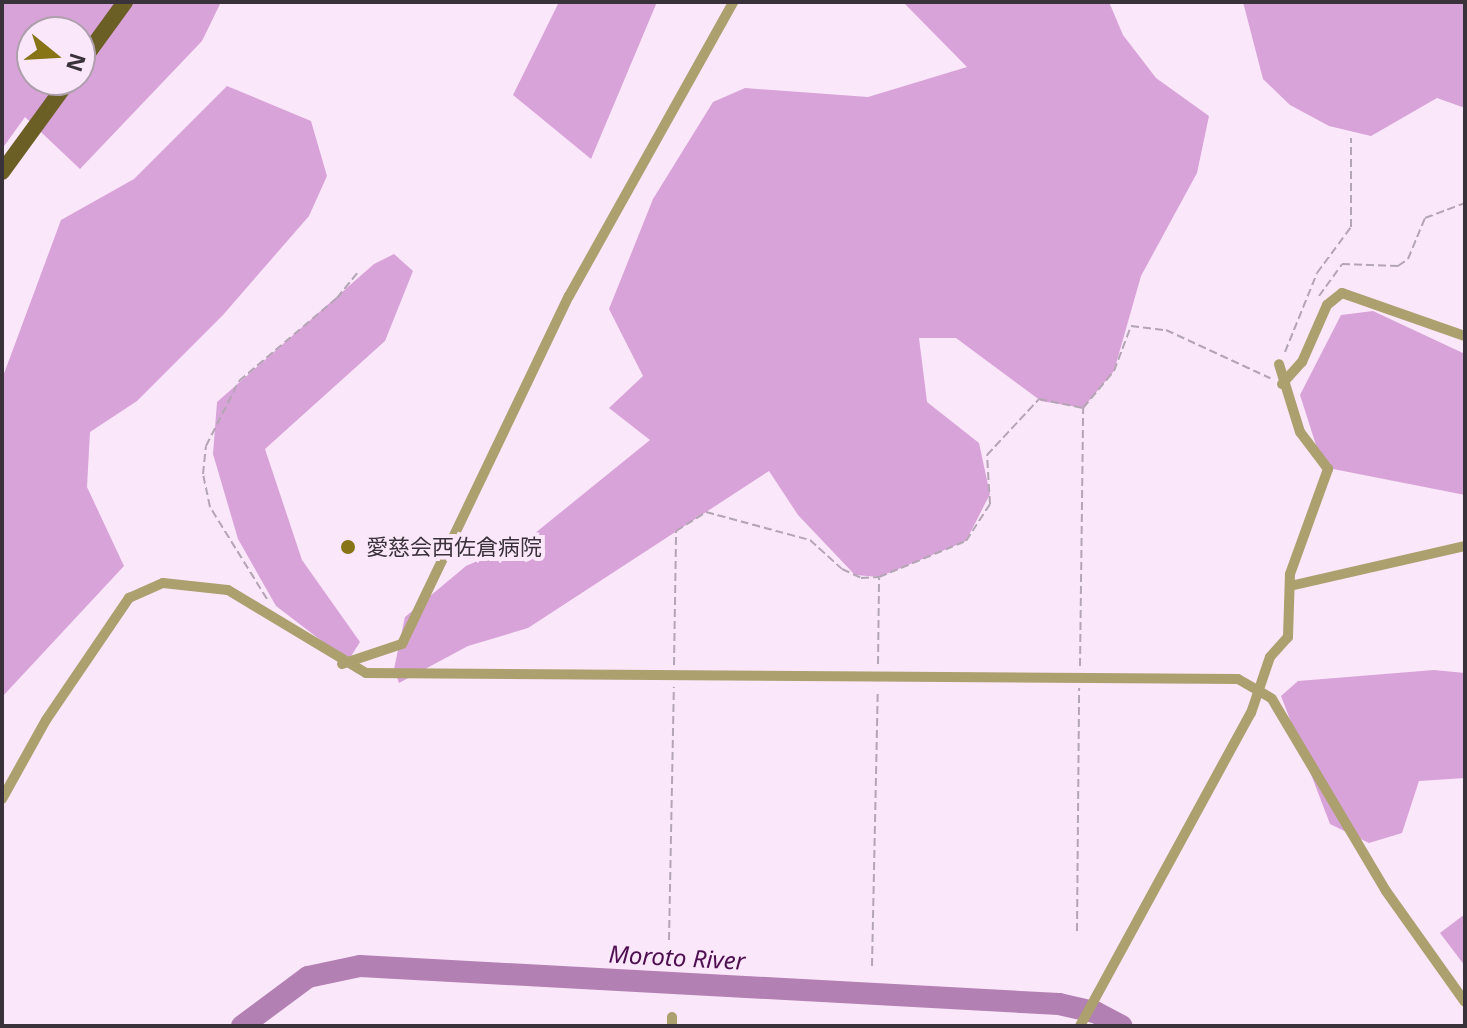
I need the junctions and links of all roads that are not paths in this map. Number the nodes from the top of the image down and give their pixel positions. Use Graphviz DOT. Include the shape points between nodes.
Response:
graph roads {
  1 [pos="125,2"];
  2 [pos="733,2"];
  3 [pos="96,42"];
  4 [pos="57,96"];
  5 [pos="2,172"];
  6 [pos="1465,336"];
  7 [pos="1279,364"];
  8 [pos="1282,384"];
  9 [pos="1465,546"];
  10 [pos="1290,586"];
  11 [pos="342,664"];
  12 [pos="1261,690"];
  13 [pos="2,799"];
  14 [pos="1465,1002"];
  15 [pos="1080,1026"];
  1 -- 3 [label="main road"];
  2 -- 11 [label="street" via="569,296 402,644"];
  4 -- 5 [label="main road"];
  6 -- 8 [label="street" via="1353,293 1333,297 1302,362"];
  7 -- 8 [label="street"];
  8 -- 10 [label="street" via="1300,432 1328,469"];
  9 -- 10 [label="street"];
  10 -- 12 [label="street" via="1288,637 1270,657"];
  11 -- 12 [label="street" via="388,674 674,671 1210,677 1251,682"];
  11 -- 13 [label="street" via="267,613 214,585 163,583 129,598 46,720"];
  12 -- 14 [label="street" via="1302,747 1386,891"];
  12 -- 15 [label="street"];
}
